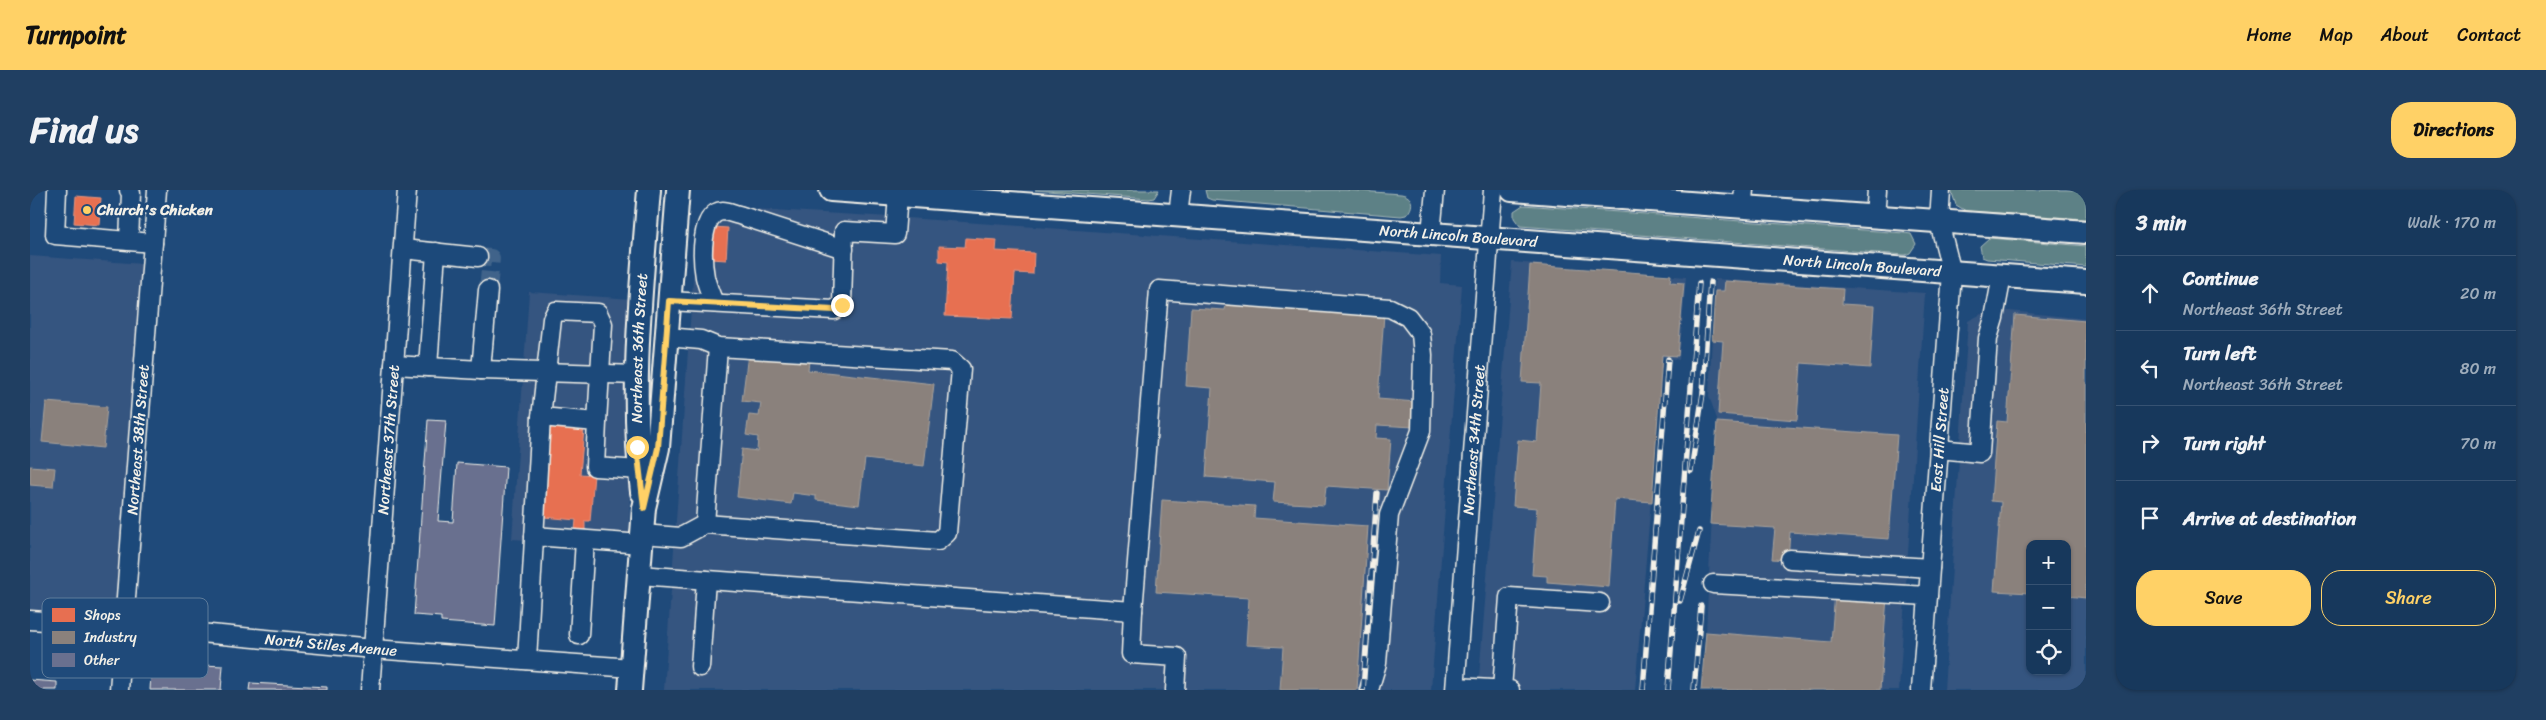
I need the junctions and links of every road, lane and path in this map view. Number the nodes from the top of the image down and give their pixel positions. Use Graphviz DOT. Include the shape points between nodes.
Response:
graph roads {
  1 [pos="57,190"];
  2 [pos="407,190"];
  3 [pos="649,190"];
  4 [pos="678,190"];
  5 [pos="831,190"];
  6 [pos="1181,190"];
  7 [pos="1435,190"];
  8 [pos="1493,190"];
  9 [pos="1512,190"];
  10 [pos="1877,190"];
  11 [pos="1941,190"];
  12 [pos="130,191"];
  13 [pos="157,193"];
  14 [pos="922,193"];
  15 [pos="898,195"];
  16 [pos="1689,197"];
  17 [pos="1743,199"];
  18 [pos="1178,215"];
  19 [pos="1875,217"];
  20 [pos="1938,222"];
  21 [pos="2086,232"];
  22 [pos="1431,234"];
  23 [pos="1489,238"];
  24 [pos="128,241"];
  25 [pos="153,243"];
  26 [pos="403,249"];
  27 [pos="844,249"];
  28 [pos="436,252"];
  29 [pos="478,256"];
  30 [pos="1952,273"];
  31 [pos="2002,276"];
  32 [pos="2086,282"];
  33 [pos="488,290"];
  34 [pos="669,301"];
  35 [pos="714,304"];
  36 [pos="667,337"];
  37 [pos="718,347"];
  38 [pos="394,365"];
  39 [pos="428,367"];
  40 [pos="481,370"];
  41 [pos="546,372"];
  42 [pos="599,374"];
  43 [pos="638,375"];
  44 [pos="541,417"];
  45 [pos="597,422"];
  46 [pos="1939,449"];
  47 [pos="640,470"];
  48 [pos="644,508"];
  49 [pos="705,524"];
  50 [pos="534,536"];
  51 [pos="642,539"];
  52 [pos="585,540"];
  53 [pos="1790,560"];
  54 [pos="1930,568"];
  55 [pos="639,575"];
  56 [pos="706,580"];
  57 [pos="1713,584"];
  58 [pos="1928,596"];
  59 [pos="127,598"];
  60 [pos="1600,604"];
  61 [pos="1133,611"];
  62 [pos="208,634"];
  63 [pos="579,634"];
  64 [pos="373,650"];
  65 [pos="527,660"];
  66 [pos="700,667"];
  67 [pos="632,668"];
  68 [pos="1456,689"];
  69 [pos="370,690"];
  70 [pos="630,690"];
  71 [pos="1175,690"];
  72 [pos="1369,690"];
  73 [pos="1502,690"];
  74 [pos="1510,690"];
  75 [pos="1921,690"];
  1 -- 24 [label="street" via="55,235"];
  2 -- 26 [label="street, Northeast 37th Street"];
  3 -- 43 [label="main road, Northeast 36th Street" via="639,316"];
  4 -- 34 [label="main road, Northeast 36th Street"];
  5 -- 15 [label="main road, North Lincoln Boulevard"];
  6 -- 18 [label="street"];
  7 -- 22 [label="street"];
  8 -- 23 [label="street, Northeast 34th Street"];
  9 -- 16 [label="main road"];
  10 -- 19 [label="street"];
  11 -- 20 [label="street, East Hill Street"];
  12 -- 13 [label="street"];
  12 -- 24 [label="street"];
  13 -- 25 [label="street, Northeast 38th Street"];
  14 -- 15 [label="main road, North Lincoln Boulevard"];
  14 -- 18 [label="main road, North Lincoln Boulevard"];
  15 -- 27 [label="street" via="895,234 844,231"];
  16 -- 17 [label="main road"];
  17 -- 19 [label="main road"];
  18 -- 22 [label="main road, North Lincoln Boulevard"];
  19 -- 20 [label="main road"];
  20 -- 21 [label="main road"];
  20 -- 30 [label="street, East Hill Street"];
  22 -- 23 [label="main road, North Lincoln Boulevard"];
  23 -- 30 [label="main road, North Lincoln Boulevard"];
  23 -- 68 [label="street, Northeast 34th Street"];
  24 -- 25 [label="street"];
  25 -- 59 [label="street, Northeast 38th Street"];
  26 -- 28 [label="street"];
  26 -- 38 [label="street, Northeast 37th Street"];
  27 -- 35 [label="street" via="842,305 834,310"];
  27 -- 35 [label="street" via="722,211 710,218 705,229 705,278"];
  28 -- 29 [label="street"];
  28 -- 39 [label="street"];
  30 -- 31 [label="main road, North Lincoln Boulevard"];
  30 -- 46 [label="street, East Hill Street"];
  31 -- 32 [label="main road, North Lincoln Boulevard"];
  31 -- 46 [label="street" via="1988,338 1980,453"];
  33 -- 40 [label="street"];
  34 -- 35 [label="street"];
  34 -- 36 [label="main road, Northeast 36th Street"];
  36 -- 37 [label="street" via="701,340"];
  36 -- 48 [label="main road, Northeast 36th Street" via="658,448"];
  37 -- 49 [label="street"];
  37 -- 49 [label="street" via="952,361 961,369 947,534 938,541"];
  38 -- 39 [label="street"];
  38 -- 64 [label="street, Northeast 37th Street"];
  39 -- 40 [label="street"];
  40 -- 41 [label="street"];
  41 -- 42 [label="street"];
  41 -- 42 [label="street" via="552,319 556,311 598,312 603,324"];
  41 -- 44 [label="street"];
  42 -- 43 [label="street"];
  42 -- 45 [label="street"];
  43 -- 47 [label="main road, Northeast 36th Street" via="637,447"];
  44 -- 45 [label="street"];
  44 -- 50 [label="street"];
  45 -- 47 [label="street" via="595,467"];
  46 -- 54 [label="street, East Hill Street"];
  47 -- 48 [label="main road, Northeast 36th Street"];
  48 -- 51 [label="main road, Northeast 36th Street"];
  49 -- 51 [label="street" via="680,537"];
  50 -- 52 [label="street"];
  50 -- 65 [label="street"];
  51 -- 52 [label="street"];
  51 -- 55 [label="main road, Northeast 36th Street"];
  52 -- 63 [label="street"];
  53 -- 54 [label="street"];
  54 -- 58 [label="street, East Hill Street"];
  55 -- 56 [label="street"];
  55 -- 67 [label="main road, Northeast 36th Street"];
  56 -- 61 [label="street"];
  56 -- 66 [label="street"];
  57 -- 58 [label="street"];
  58 -- 75 [label="street, East Hill Street"];
  60 -- 73 [label="street" via="1509,597"];
  61 -- 71 [label="street" via="1130,654 1177,657"];
  61 -- 72 [label="street" via="1159,290 1390,308 1408,317 1421,334 1421,431 1389,515 1377,663"];
  62 -- 64 [label="street, North Stiles Avenue"];
  64 -- 65 [label="street, North Stiles Avenue"];
  64 -- 69 [label="street, Northeast 37th Street"];
  65 -- 67 [label="street, North Stiles Avenue"];
  67 -- 70 [label="main road, Northeast 36th Street"];
  68 -- 73 [label="street"];
  73 -- 74 [label="street"];
}
